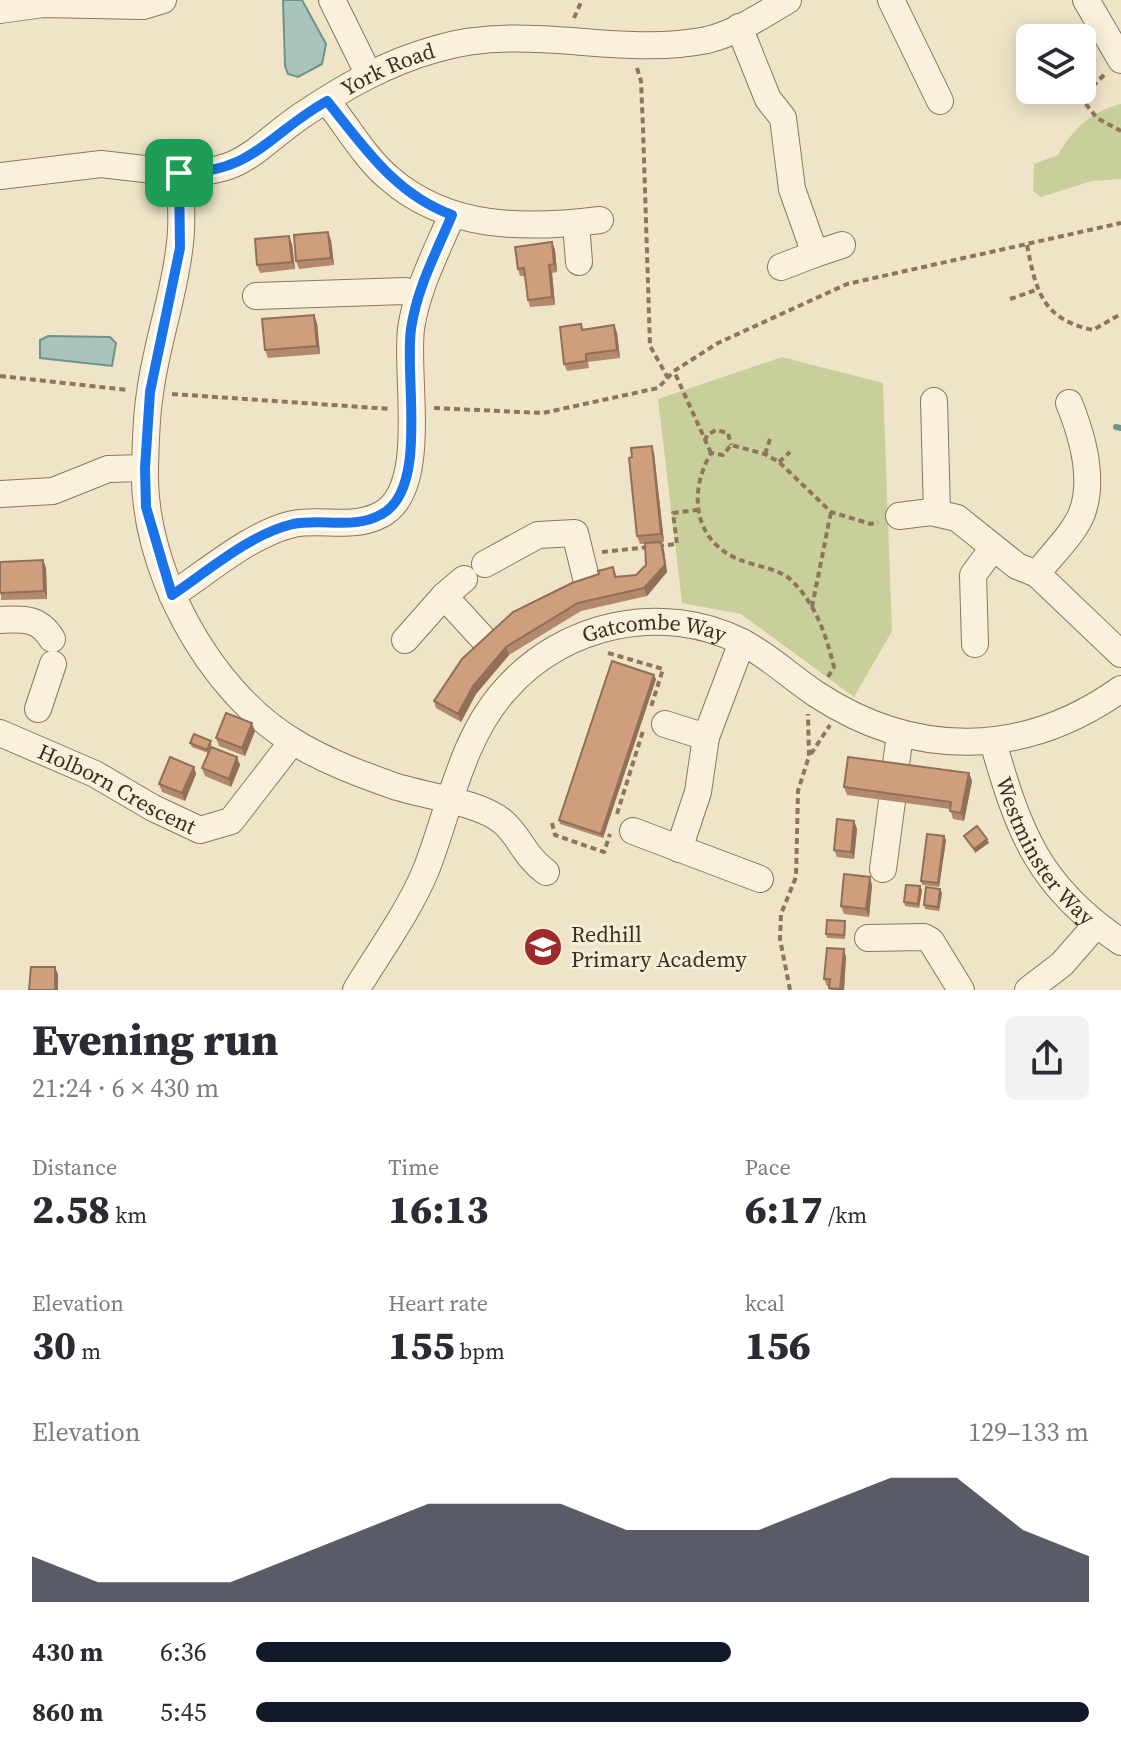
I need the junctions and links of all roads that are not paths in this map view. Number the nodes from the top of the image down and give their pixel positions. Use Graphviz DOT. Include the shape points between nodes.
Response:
graph roads {
  1 [pos="163,0"];
  2 [pos="332,0"];
  3 [pos="788,0"];
  4 [pos="891,0"];
  5 [pos="1086,0"];
  6 [pos="0,10"];
  7 [pos="739,27"];
  8 [pos="1120,60"];
  9 [pos="368,73"];
  10 [pos="327,101"];
  11 [pos="940,101"];
  12 [pos="179,173"];
  13 [pos="0,176"];
  14 [pos="452,215"];
  15 [pos="842,245"];
  16 [pos="815,254"];
  17 [pos="579,262"];
  18 [pos="781,267"];
  19 [pos="419,294"];
  20 [pos="256,296"];
  21 [pos="934,401"];
  22 [pos="1069,403"];
  23 [pos="145,468"];
  24 [pos="0,494"];
  25 [pos="937,513"];
  26 [pos="899,516"];
  27 [pos="993,548"];
  28 [pos="1037,574"];
  29 [pos="465,580"];
  30 [pos="172,595"];
  31 [pos="597,619"];
  32 [pos="0,620"];
  33 [pos="405,640"];
  34 [pos="742,642"];
  35 [pos="975,644"];
  36 [pos="1121,654"];
  37 [pos="503,661"];
  38 [pos="1121,689"];
  39 [pos="653,720"];
  40 [pos="32,727"];
  41 [pos="0,733"];
  42 [pos="900,735"];
  43 [pos="706,737"];
  44 [pos="292,742"];
  45 [pos="993,742"];
  46 [pos="895,771"];
  47 [pos="892,801"];
  48 [pos="450,802"];
  49 [pos="633,831"];
  50 [pos="679,849"];
  51 [pos="883,869"];
  52 [pos="546,872"];
  53 [pos="760,879"];
  54 [pos="1096,925"];
  55 [pos="868,938"];
  56 [pos="1121,942"];
  57 [pos="1033,989"];
  58 [pos="356,990"];
  59 [pos="961,990"];
  1 -- 6 [label="street" via="143,6 43,4"];
  2 -- 9 [label="street"];
  3 -- 7 [label="street, York Road"];
  4 -- 11 [label="street"];
  5 -- 8 [label="street"];
  7 -- 9 [label="street, York Road" via="708,39 626,44 555,37 487,40 440,47"];
  7 -- 16 [label="street" via="768,99 783,118 792,189"];
  9 -- 10 [label="street, York Road"];
  10 -- 12 [label="street, York Road" via="234,166"];
  10 -- 14 [label="street" via="388,178"];
  12 -- 13 [label="street, York Road" via="101,164"];
  12 -- 23 [label="street" via="180,248 150,392"];
  14 -- 17 [label="street" via="532,226 588,221"];
  14 -- 19 [label="street"];
  15 -- 16 [label="street"];
  16 -- 18 [label="street"];
  19 -- 20 [label="street"];
  19 -- 30 [label="street" via="408,369 410,467 397,503 372,519 293,524 273,531"];
  21 -- 25 [label="street"];
  22 -- 28 [label="street" via="1081,432 1086,466 1081,516"];
  23 -- 24 [label="street" via="108,469 53,491"];
  23 -- 30 [label="street" via="146,507"];
  25 -- 26 [label="street"];
  25 -- 27 [label="street" via="957,518"];
  27 -- 28 [label="street"];
  27 -- 35 [label="street" via="973,575"];
  28 -- 36 [label="street"];
  29 -- 31 [label="street" via="538,535 575,533"];
  29 -- 33 [label="street"];
  29 -- 37 [label="street"];
  30 -- 44 [label="street" via="233,689"];
  31 -- 34 [label="street, Gatcombe Way" via="676,622"];
  31 -- 37 [label="street, Gatcombe Way" via="536,660"];
  32 -- 40 [label="street" via="33,620 45,627 52,652"];
  34 -- 42 [label="street, Gatcombe Way" via="817,695"];
  34 -- 43 [label="street"];
  37 -- 48 [label="street, Gatcombe Way" via="489,710 473,737"];
  38 -- 45 [label="street, Gatcombe Way" via="1056,724"];
  39 -- 43 [label="street"];
  40 -- 41 [label="street, Holborn Crescent"];
  40 -- 44 [label="street, Holborn Crescent" via="95,774 200,830 231,821"];
  42 -- 45 [label="street, Gatcombe Way"];
  42 -- 46 [label="street"];
  43 -- 50 [label="street" via="698,792"];
  44 -- 48 [label="street" via="395,786"];
  45 -- 54 [label="street, Westminster Way" via="1030,848 1060,890"];
  47 -- 51 [label="street"];
  48 -- 52 [label="street" via="504,822 531,861"];
  48 -- 58 [label="street, Gatcombe Way" via="424,873"];
  49 -- 50 [label="street"];
  50 -- 53 [label="street"];
  54 -- 56 [label="street, Westminster Way"];
  54 -- 57 [label="street"];
  55 -- 59 [label="street" via="924,937"];
}
